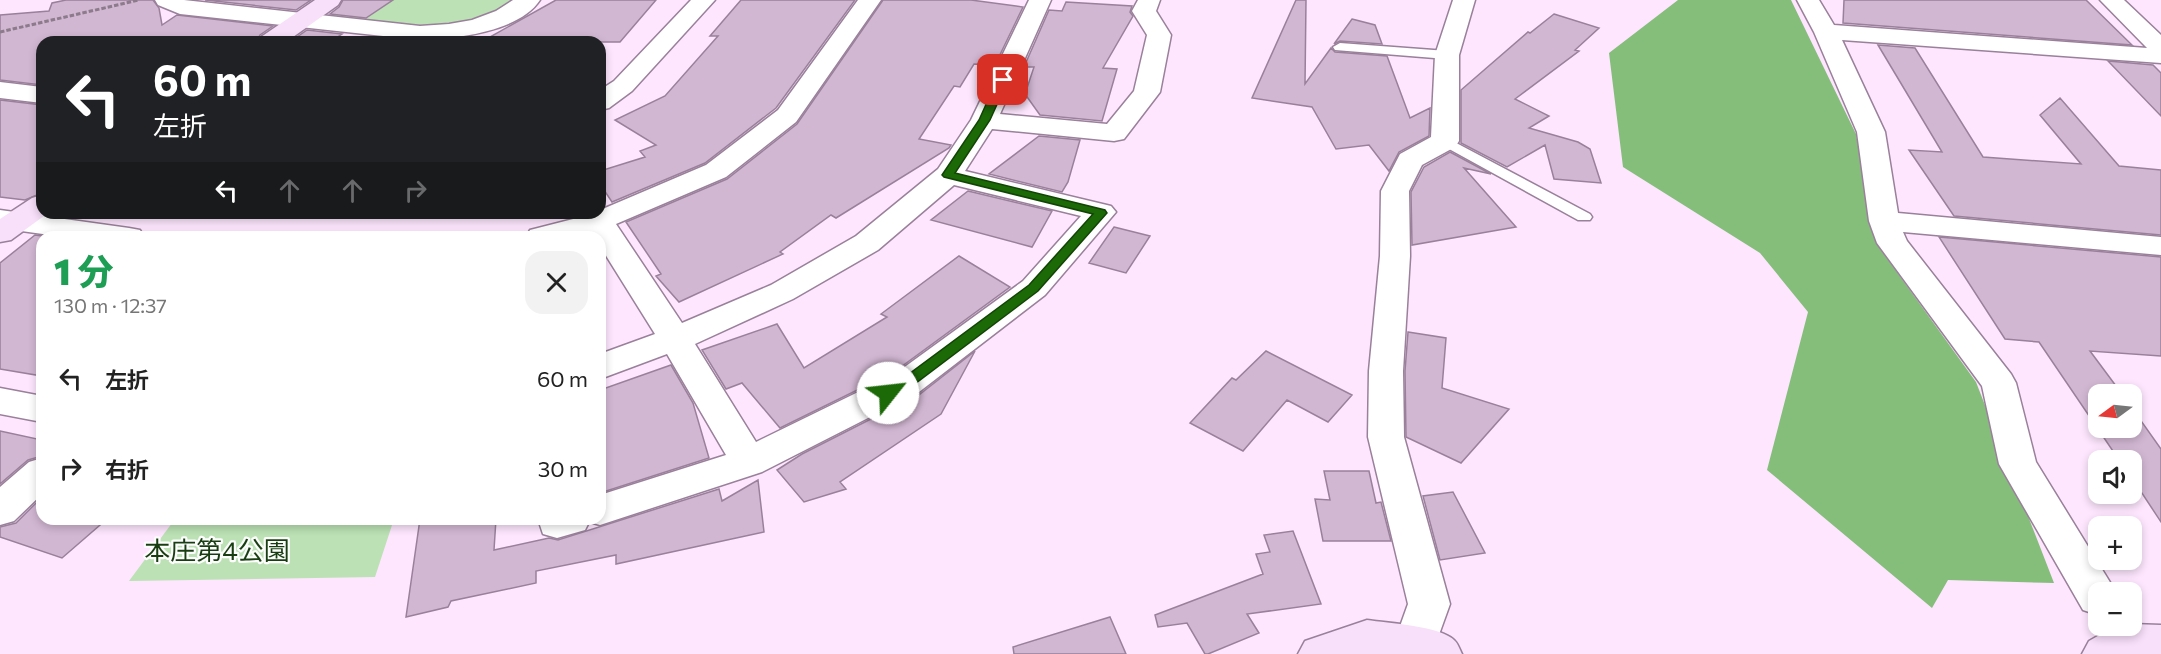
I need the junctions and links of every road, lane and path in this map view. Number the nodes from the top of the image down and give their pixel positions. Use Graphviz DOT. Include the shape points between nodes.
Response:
graph roads {
  1 [pos="140,0"];
  2 [pos="166,0"];
  3 [pos="330,0"];
  4 [pos="529,0"];
  5 [pos="704,0"];
  6 [pos="870,0"];
  7 [pos="1040,0"];
  8 [pos="1149,0"];
  9 [pos="1464,0"];
  10 [pos="1808,0"];
  11 [pos="2111,0"];
  12 [pos="302,19"];
  13 [pos="0,32"];
  14 [pos="1826,32"];
  15 [pos="278,36"];
  16 [pos="1340,47"];
  17 [pos="2161,48"];
  18 [pos="1447,55"];
  19 [pos="2161,56"];
  20 [pos="0,90"];
  21 [pos="36,94"];
  22 [pos="606,98"];
  23 [pos="984,120"];
  24 [pos="1445,141"];
  25 [pos="948,175"];
  26 [pos="36,208"];
  27 [pos="606,214"];
  28 [pos="1584,218"];
  29 [pos="591,219"];
  30 [pos="1884,221"];
  31 [pos="6,225"];
  32 [pos="68,231"];
  33 [pos="558,231"];
  34 [pos="606,231"];
  35 [pos="2161,246"];
  36 [pos="675,339"];
  37 [pos="606,365"];
  38 [pos="0,401"];
  39 [pos="36,408"];
  40 [pos="749,462"];
  41 [pos="36,477"];
  42 [pos="606,508"];
  43 [pos="0,510"];
  44 [pos="2088,582"];
  45 [pos="1427,650"];
  46 [pos="1320,654"];
  1 -- 13 [label="path"];
  2 -- 12 [label="street" via="180,7"];
  3 -- 12 [label="street"];
  4 -- 12 [label="street" via="481,26 432,34"];
  5 -- 22 [label="street" via="623,86"];
  6 -- 27 [label="street" via="787,116 716,171"];
  7 -- 23 [label="street"];
  8 -- 23 [label="street" via="1144,11 1159,35 1147,92 1114,133"];
  9 -- 18 [label="street"];
  10 -- 14 [label="street"];
  11 -- 17 [label="street"];
  12 -- 15 [label="street"];
  14 -- 19 [label="street"];
  14 -- 30 [label="street" via="1871,132"];
  16 -- 18 [label="lane"];
  18 -- 24 [label="street"];
  20 -- 21 [label="street"];
  23 -- 25 [label="street"];
  24 -- 28 [label="lane"];
  24 -- 45 [label="street" via="1410,160 1395,191 1395,256 1386,370 1386,437 1429,604"];
  25 -- 36 [label="street" via="867,243 782,292"];
  25 -- 40 [label="street" via="1101,213 1034,288 907,383"];
  26 -- 31 [label="street"];
  29 -- 33 [label="street"];
  30 -- 35 [label="street"];
  30 -- 44 [label="street" via="1892,243 1999,383 2018,464"];
  31 -- 32 [label="street"];
  34 -- 36 [label="street"];
  36 -- 37 [label="street"];
  36 -- 40 [label="street"];
  38 -- 39 [label="street"];
  40 -- 42 [label="street"];
  41 -- 43 [label="street"];
  45 -- 46 [label="street" via="1367,638"];
}
